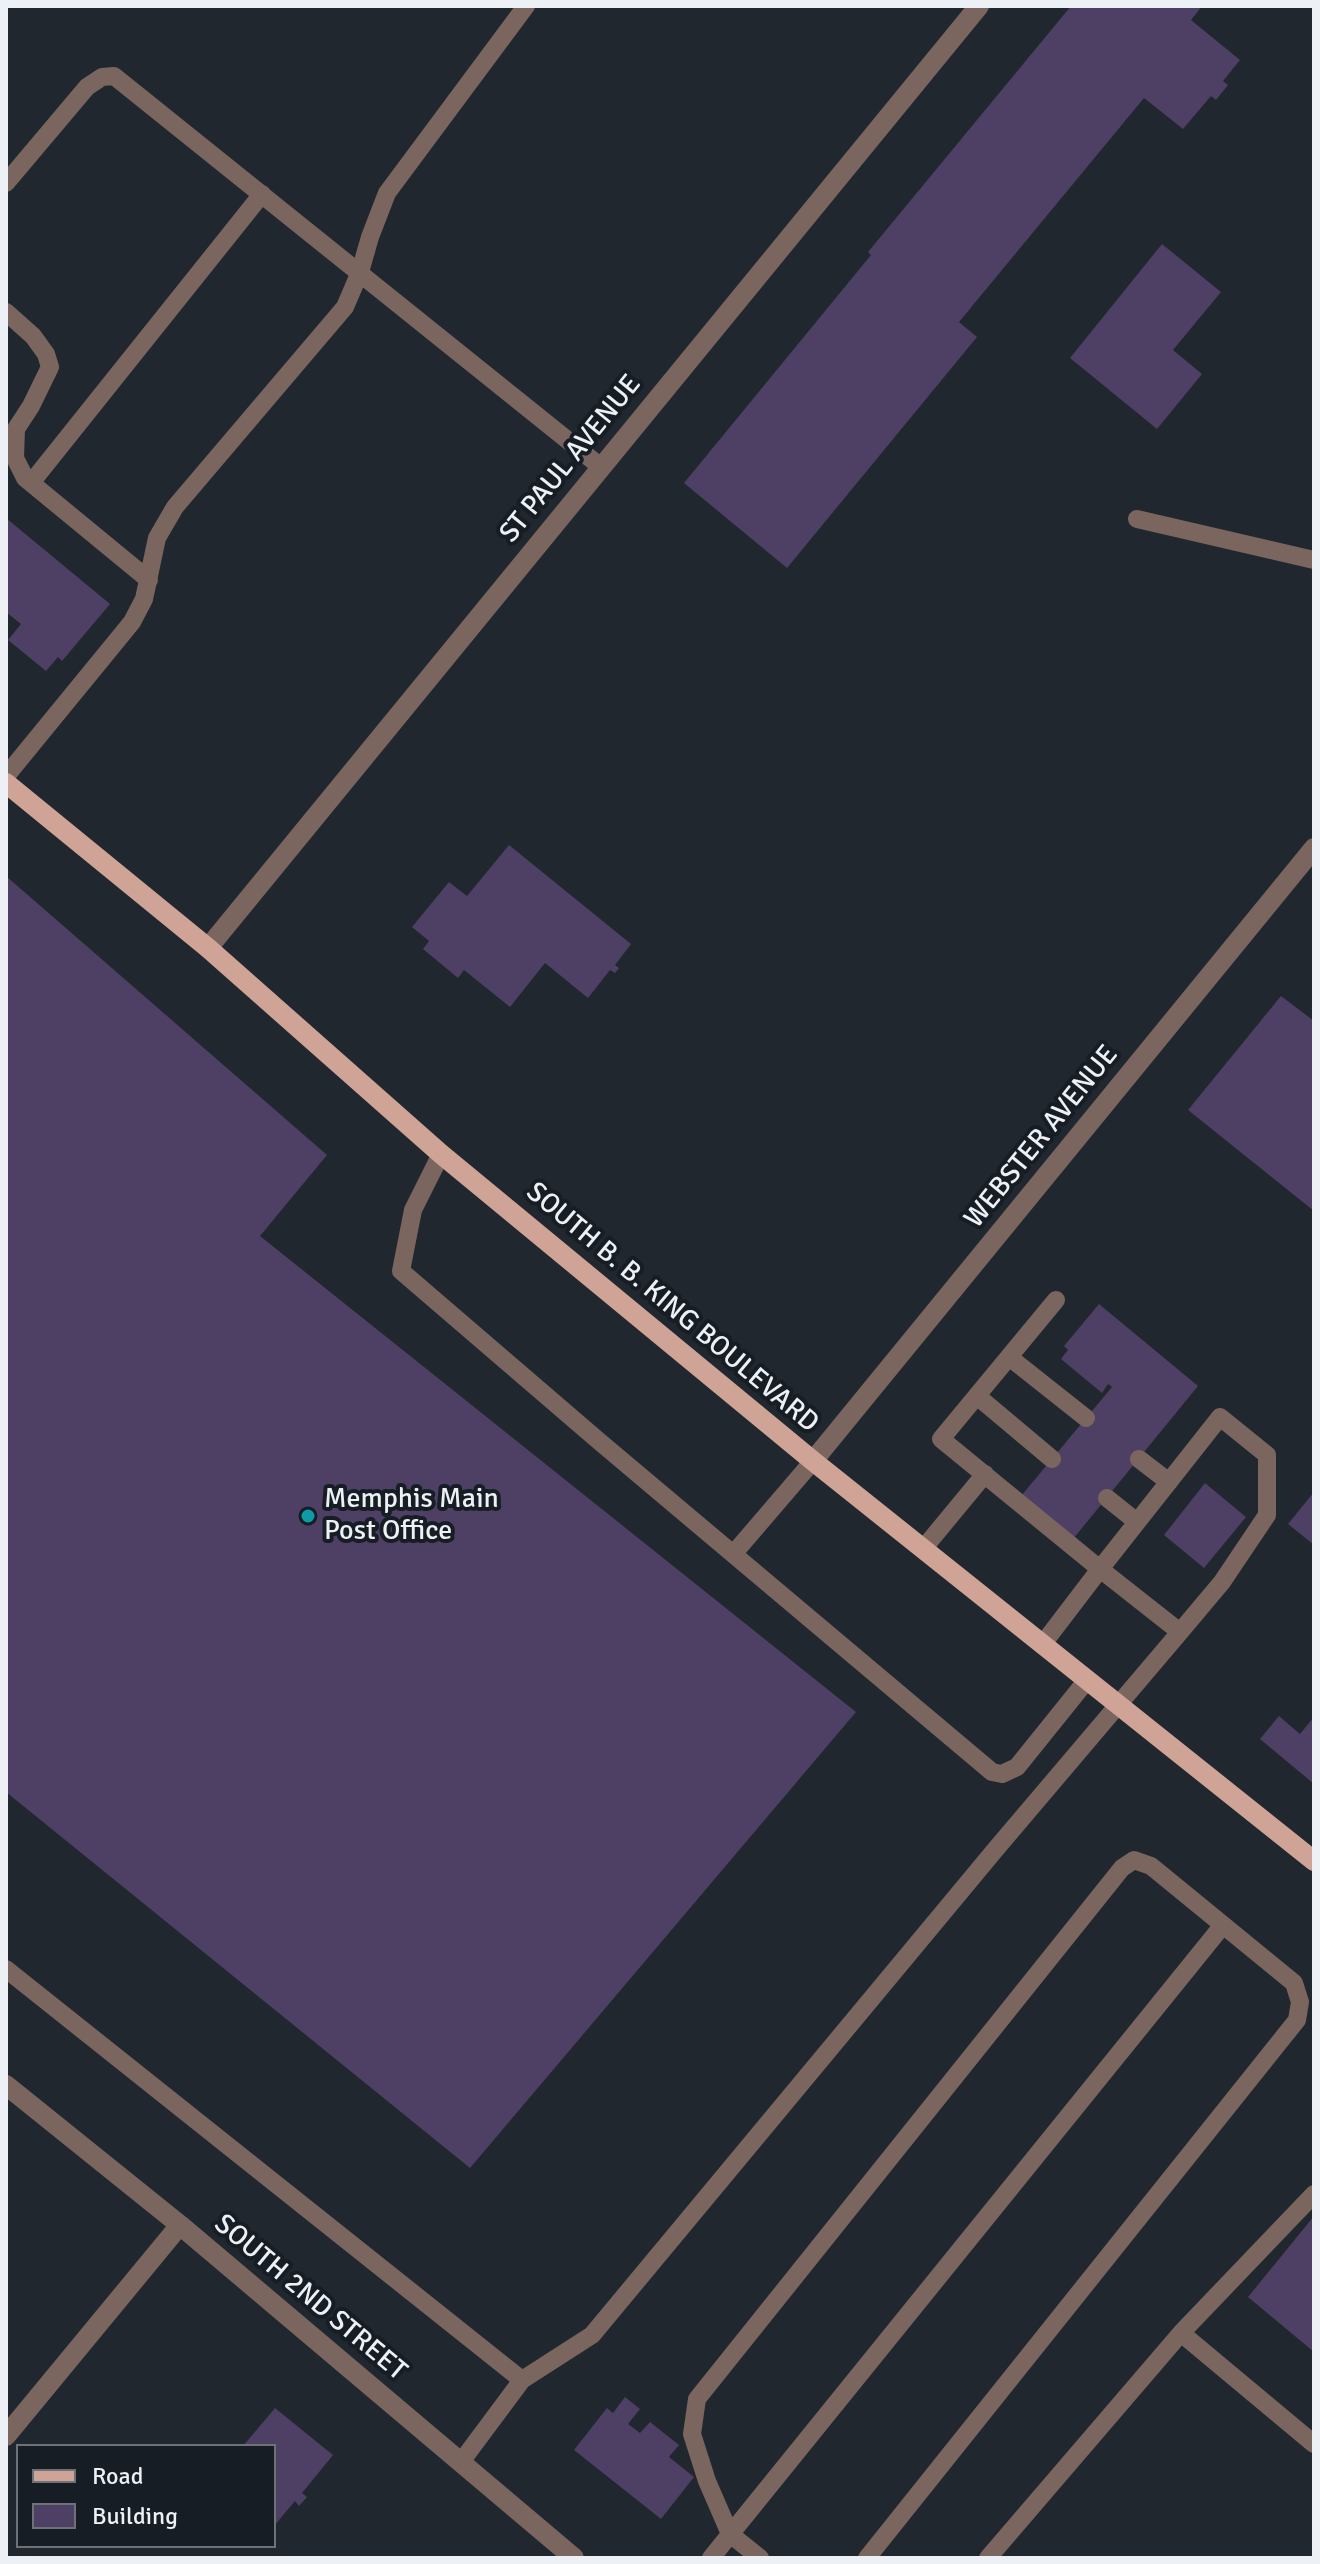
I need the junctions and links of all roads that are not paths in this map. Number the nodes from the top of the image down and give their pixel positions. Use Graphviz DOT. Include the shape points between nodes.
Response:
graph roads {
  1 [pos="526,6"];
  2 [pos="979,6"];
  3 [pos="6,183"];
  4 [pos="262,194"];
  5 [pos="360,272"];
  6 [pos="6,312"];
  7 [pos="601,467"];
  8 [pos="31,483"];
  9 [pos="1137,519"];
  10 [pos="1314,560"];
  11 [pos="149,580"];
  12 [pos="6,776"];
  13 [pos="6,783"];
  14 [pos="1314,848"];
  15 [pos="208,948"];
  16 [pos="441,1154"];
  17 [pos="1056,1300"];
  18 [pos="1009,1357"];
  19 [pos="977,1396"];
  20 [pos="1086,1418"];
  21 [pos="1052,1459"];
  22 [pos="1139,1459"];
  23 [pos="813,1461"];
  24 [pos="985,1474"];
  25 [pos="1169,1482"];
  26 [pos="1107,1498"];
  27 [pos="1137,1522"];
  28 [pos="923,1549"];
  29 [pos="735,1552"];
  30 [pos="1100,1569"];
  31 [pos="1180,1632"];
  32 [pos="1042,1645"];
  33 [pos="1087,1680"];
  34 [pos="1117,1704"];
  35 [pos="1314,1861"];
  36 [pos="1223,1925"];
  37 [pos="6,1969"];
  38 [pos="6,2085"];
  39 [pos="1314,2194"];
  40 [pos="180,2225"];
  41 [pos="1181,2333"];
  42 [pos="522,2380"];
  43 [pos="6,2436"];
  44 [pos="1314,2444"];
  45 [pos="461,2462"];
  46 [pos="730,2534"];
  47 [pos="574,2558"];
  48 [pos="711,2558"];
  49 [pos="760,2558"];
  50 [pos="867,2558"];
  51 [pos="988,2558"];
  1 -- 5 [label="lane" via="387,193"];
  2 -- 7 [label="street, ST PAUL AVENUE"];
  3 -- 4 [label="lane" via="87,87 114,76"];
  4 -- 5 [label="lane"];
  4 -- 8 [label="lane"];
  5 -- 7 [label="lane"];
  5 -- 11 [label="lane" via="345,307 175,507 157,538"];
  6 -- 8 [label="lane" via="33,336 50,367 16,429 15,458"];
  7 -- 15 [label="street, ST PAUL AVENUE"];
  8 -- 11 [label="lane"];
  9 -- 10 [label="lane"];
  11 -- 12 [label="lane" via="132,622"];
  13 -- 15 [label="main road, SOUTH B. B. KING BOULEVARD"];
  14 -- 23 [label="street, WEBSTER AVENUE"];
  15 -- 16 [label="main road, SOUTH B. B. KING BOULEVARD"];
  16 -- 23 [label="main road, SOUTH B. B. KING BOULEVARD"];
  16 -- 29 [label="lane" via="413,1210 401,1271"];
  17 -- 18 [label="lane"];
  18 -- 19 [label="lane"];
  18 -- 20 [label="lane"];
  19 -- 21 [label="lane"];
  19 -- 24 [label="lane" via="941,1439"];
  22 -- 25 [label="lane"];
  23 -- 28 [label="main road, SOUTH B. B. KING BOULEVARD"];
  23 -- 29 [label="lane"];
  24 -- 28 [label="lane"];
  24 -- 30 [label="lane"];
  25 -- 27 [label="lane"];
  25 -- 31 [label="lane" via="1220,1417 1267,1455 1267,1515"];
  26 -- 27 [label="lane"];
  27 -- 30 [label="lane"];
  28 -- 32 [label="main road, SOUTH B. B. KING BOULEVARD"];
  29 -- 33 [label="lane" via="992,1772 1017,1767"];
  30 -- 31 [label="lane"];
  30 -- 32 [label="lane"];
  31 -- 34 [label="lane"];
  32 -- 33 [label="main road, SOUTH B. B. KING BOULEVARD"];
  33 -- 34 [label="main road, SOUTH B. B. KING BOULEVARD"];
  34 -- 35 [label="main road, SOUTH B. B. KING BOULEVARD"];
  34 -- 42 [label="lane" via="592,2335"];
  36 -- 46 [label="lane"];
  36 -- 46 [label="lane" via="1151,1866 1134,1860 1122,1868 697,2399 692,2434"];
  36 -- 50 [label="lane" via="1294,1983 1300,2002 1297,2020"];
  37 -- 42 [label="lane"];
  38 -- 40 [label="street, SOUTH 2ND STREET"];
  39 -- 41 [label="lane"];
  40 -- 43 [label="street"];
  40 -- 45 [label="street, SOUTH 2ND STREET"];
  41 -- 44 [label="lane"];
  41 -- 51 [label="lane"];
  42 -- 45 [label="lane"];
  45 -- 47 [label="street, SOUTH 2ND STREET"];
  46 -- 48 [label="lane"];
  46 -- 49 [label="lane"];
}
